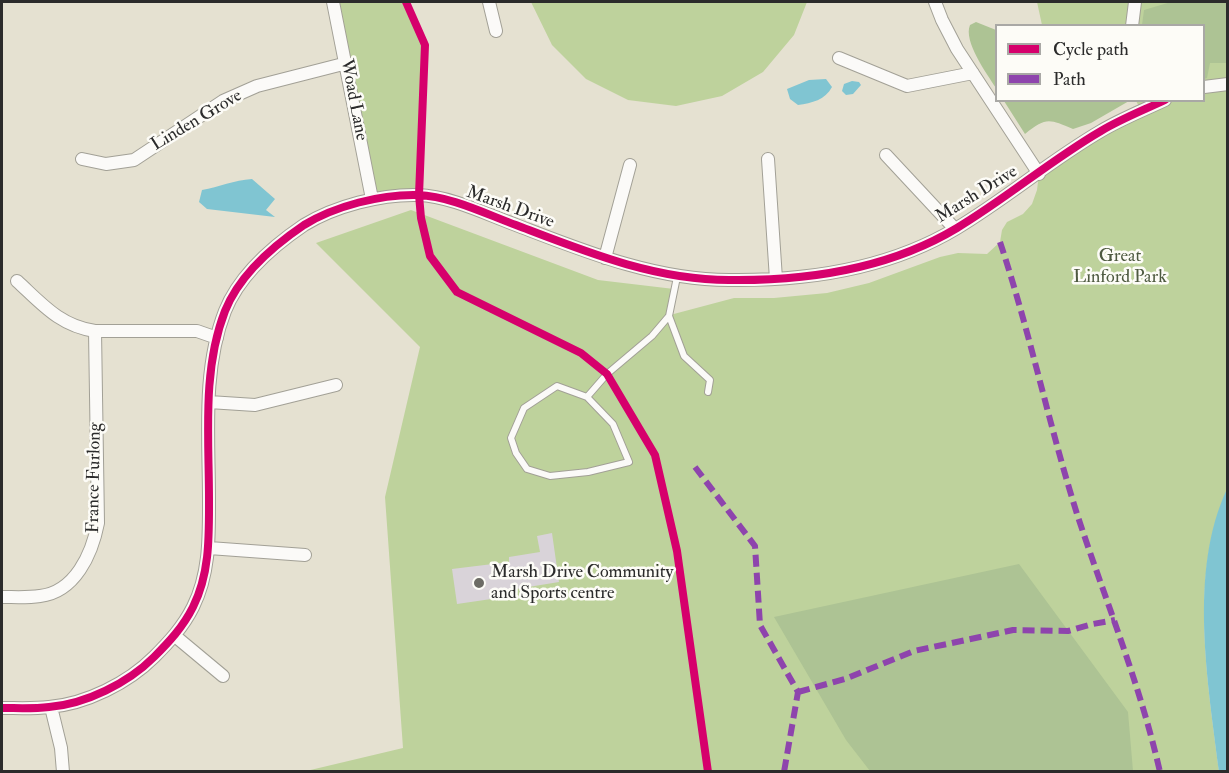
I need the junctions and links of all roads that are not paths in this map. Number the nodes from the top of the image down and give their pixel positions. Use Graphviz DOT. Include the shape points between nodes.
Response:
graph roads {
  1 [pos="333,2"];
  2 [pos="489,2"];
  3 [pos="935,2"];
  4 [pos="1135,2"];
  5 [pos="1132,24"];
  6 [pos="496,31"];
  7 [pos="839,58"];
  8 [pos="347,63"];
  9 [pos="973,73"];
  10 [pos="1227,84"];
  11 [pos="1205,87"];
  12 [pos="1154,102"];
  13 [pos="1138,105"];
  14 [pos="886,155"];
  15 [pos="82,159"];
  16 [pos="768,159"];
  17 [pos="630,165"];
  18 [pos="1039,174"];
  19 [pos="372,199"];
  20 [pos="955,229"];
  21 [pos="605,258"];
  22 [pos="676,277"];
  23 [pos="776,279"];
  24 [pos="17,281"];
  25 [pos="669,316"];
  26 [pos="95,331"];
  27 [pos="217,338"];
  28 [pos="336,385"];
  29 [pos="708,393"];
  30 [pos="587,398"];
  31 [pos="208,402"];
  32 [pos="209,549"];
  33 [pos="304,555"];
  34 [pos="2,597"];
  35 [pos="175,636"];
  36 [pos="224,676"];
  37 [pos="51,707"];
  38 [pos="2,708"];
  39 [pos="63,771"];
  1 -- 8 [label="street, Woad Lane"];
  2 -- 6 [label="street"];
  3 -- 9 [label="street"];
  4 -- 5 [label="street"];
  7 -- 9 [label="street" via="907,86"];
  8 -- 15 [label="street, Linden Grove" via="257,86 232,97 134,160 106,164"];
  8 -- 19 [label="street, Woad Lane"];
  9 -- 18 [label="street"];
  10 -- 11 [label="street"];
  12 -- 13 [label="street, Marsh Drive"];
  13 -- 18 [label="street, Marsh Drive"];
  14 -- 20 [label="street"];
  16 -- 23 [label="street"];
  17 -- 21 [label="street"];
  18 -- 20 [label="street, Marsh Drive"];
  19 -- 21 [label="street, Marsh Drive" via="419,195 461,204"];
  19 -- 27 [label="street, Marsh Drive" via="305,225 270,253 241,280"];
  20 -- 23 [label="street, Marsh Drive" via="869,264 830,274"];
  21 -- 22 [label="street, Marsh Drive"];
  22 -- 23 [label="street, Marsh Drive"];
  22 -- 25 [label="lane"];
  24 -- 26 [label="street" via="59,319 78,329"];
  25 -- 29 [label="lane" via="684,356 710,380"];
  25 -- 30 [label="lane"];
  26 -- 27 [label="street" via="197,331"];
  26 -- 34 [label="street, France Furlong" via="98,523 94,544 87,560 63,587 42,596"];
  27 -- 31 [label="street, Marsh Drive"];
  28 -- 31 [label="street" via="255,405"];
  30 -- 30 [label="lane" via="557,386 524,408 511,438 526,469 550,476 629,462 613,424"];
  31 -- 32 [label="street, Marsh Drive"];
  32 -- 33 [label="street"];
  32 -- 35 [label="street, Marsh Drive" via="194,606"];
  35 -- 36 [label="street"];
  35 -- 37 [label="street, Marsh Drive" via="139,672 91,697"];
  37 -- 38 [label="street, Marsh Drive"];
  37 -- 39 [label="street"];
}
